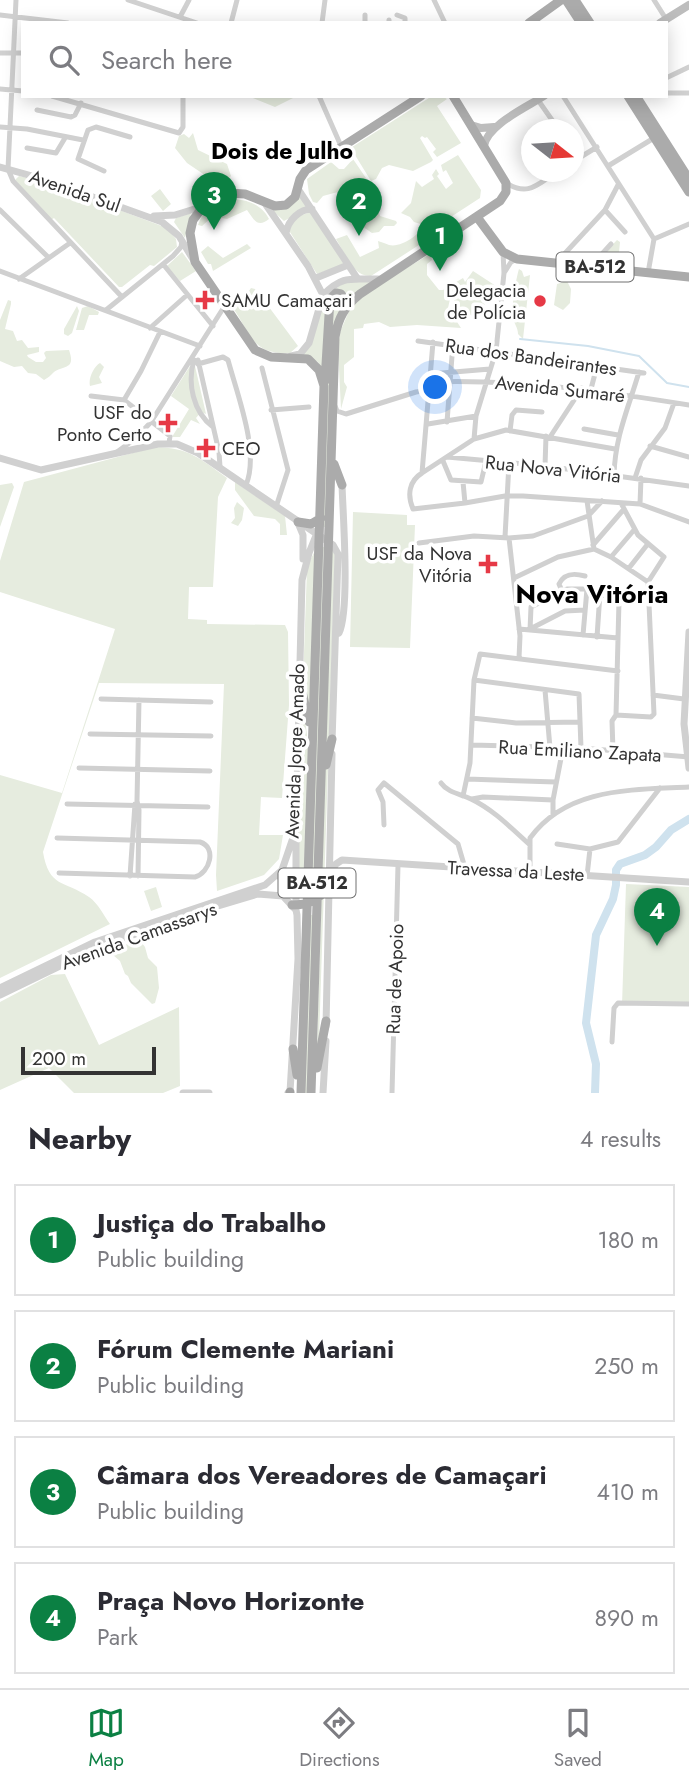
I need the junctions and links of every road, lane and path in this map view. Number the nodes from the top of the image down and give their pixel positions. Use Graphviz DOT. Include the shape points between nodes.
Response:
graph roads {
  1 [pos="16,0"];
  2 [pos="128,0"];
  3 [pos="189,0"];
  4 [pos="237,0"];
  5 [pos="326,0"];
  6 [pos="434,0"];
  7 [pos="564,0"];
  8 [pos="575,0"];
  9 [pos="654,0"];
  10 [pos="552,3"];
  11 [pos="689,5"];
  12 [pos="0,15"];
  13 [pos="365,15"];
  14 [pos="397,15"];
  15 [pos="16,16"];
  16 [pos="180,17"];
  17 [pos="405,20"];
  18 [pos="53,21"];
  19 [pos="193,21"];
  20 [pos="232,21"];
  21 [pos="322,21"];
  22 [pos="365,21"];
  23 [pos="444,21"];
  24 [pos="531,21"];
  25 [pos="580,21"];
  26 [pos="589,21"];
  27 [pos="663,21"];
  28 [pos="13,52"];
  29 [pos="0,53"];
  30 [pos="21,53"];
  31 [pos="689,67"];
  32 [pos="668,77"];
  33 [pos="0,89"];
  34 [pos="10,89"];
  35 [pos="21,91"];
  36 [pos="668,93"];
  37 [pos="689,93"];
  38 [pos="60,98"];
  39 [pos="183,98"];
  40 [pos="320,98"];
  41 [pos="454,98"];
  42 [pos="541,98"];
  43 [pos="564,98"];
  44 [pos="633,98"];
  45 [pos="410,100"];
  46 [pos="81,103"];
  47 [pos="37,110"];
  48 [pos="553,119"];
  49 [pos="471,125"];
  50 [pos="0,127"];
  51 [pos="9,127"];
  52 [pos="494,127"];
  53 [pos="130,137"];
  54 [pos="65,138"];
  55 [pos="654,138"];
  56 [pos="83,140"];
  57 [pos="341,146"];
  58 [pos="484,146"];
  59 [pos="597,147"];
  60 [pos="27,148"];
  61 [pos="584,155"];
  62 [pos="608,166"];
  63 [pos="4,168"];
  64 [pos="104,171"];
  65 [pos="689,180"];
  66 [pos="541,182"];
  67 [pos="506,183"];
  68 [pos="618,185"];
  69 [pos="298,189"];
  70 [pos="689,192"];
  71 [pos="263,202"];
  72 [pos="201,207"];
  73 [pos="312,209"];
  74 [pos="0,210"];
  75 [pos="605,210"];
  76 [pos="175,215"];
  77 [pos="149,216"];
  78 [pos="477,217"];
  79 [pos="293,218"];
  80 [pos="689,224"];
  81 [pos="281,225"];
  82 [pos="175,232"];
  83 [pos="625,232"];
  84 [pos="286,233"];
  85 [pos="654,239"];
  86 [pos="182,241"];
  87 [pos="70,243"];
  88 [pos="611,244"];
  89 [pos="503,252"];
  90 [pos="48,257"];
  91 [pos="517,259"];
  92 [pos="195,262"];
  93 [pos="556,263"];
  94 [pos="163,264"];
  95 [pos="348,265"];
  96 [pos="591,266"];
  97 [pos="0,271"];
  98 [pos="504,273"];
  99 [pos="648,273"];
  100 [pos="689,277"];
  101 [pos="316,278"];
  102 [pos="357,278"];
  103 [pos="19,279"];
  104 [pos="378,279"];
  105 [pos="187,295"];
  106 [pos="323,295"];
  107 [pos="122,297"];
  108 [pos="346,306"];
  109 [pos="224,307"];
  110 [pos="106,310"];
  111 [pos="213,326"];
  112 [pos="150,328"];
  113 [pos="160,331"];
  114 [pos="418,341"];
  115 [pos="433,342"];
  116 [pos="200,346"];
  117 [pos="496,351"];
  118 [pos="196,354"];
  119 [pos="290,356"];
  120 [pos="452,356"];
  121 [pos="198,364"];
  122 [pos="597,366"];
  123 [pos="261,368"];
  124 [pos="490,369"];
  125 [pos="470,371"];
  126 [pos="450,373"];
  127 [pos="430,374"];
  128 [pos="430,382"];
  129 [pos="449,382"];
  130 [pos="470,382"];
  131 [pos="485,382"];
  132 [pos="324,386"];
  133 [pos="582,388"];
  134 [pos="591,389"];
  135 [pos="429,390"];
  136 [pos="91,396"];
  137 [pos="632,396"];
  138 [pos="333,397"];
  139 [pos="124,400"];
  140 [pos="674,403"];
  141 [pos="689,405"];
  142 [pos="309,407"];
  143 [pos="271,410"];
  144 [pos="332,410"];
  145 [pos="542,412"];
  146 [pos="476,416"];
  147 [pos="151,422"];
  148 [pos="447,422"];
  149 [pos="428,424"];
  150 [pos="212,427"];
  151 [pos="584,429"];
  152 [pos="510,430"];
  153 [pos="618,435"];
  154 [pos="548,437"];
  155 [pos="136,438"];
  156 [pos="474,439"];
  157 [pos="169,443"];
  158 [pos="650,446"];
  159 [pos="142,447"];
  160 [pos="615,449"];
  161 [pos="114,454"];
  162 [pos="689,457"];
  163 [pos="0,458"];
  164 [pos="445,459"];
  165 [pos="486,461"];
  166 [pos="509,463"];
  167 [pos="220,467"];
  168 [pos="545,467"];
  169 [pos="422,473"];
  170 [pos="614,475"];
  171 [pos="638,478"];
  172 [pos="463,482"];
  173 [pos="246,485"];
  174 [pos="342,485"];
  175 [pos="689,486"];
  176 [pos="505,496"];
  177 [pos="587,500"];
  178 [pos="602,501"];
  179 [pos="465,503"];
  180 [pos="640,504"];
  181 [pos="622,506"];
  182 [pos="276,507"];
  183 [pos="589,516"];
  184 [pos="320,518"];
  185 [pos="298,522"];
  186 [pos="689,522"];
  187 [pos="634,530"];
  188 [pos="320,537"];
  189 [pos="507,537"];
  190 [pos="419,543"];
  191 [pos="647,545"];
  192 [pos="594,547"];
  193 [pos="309,553"];
  194 [pos="611,556"];
  195 [pos="629,568"];
  196 [pos="584,576"];
  197 [pos="514,578"];
  198 [pos="302,580"];
  199 [pos="648,582"];
  200 [pos="587,589"];
  201 [pos="562,591"];
  202 [pos="600,593"];
  203 [pos="585,610"];
  204 [pos="519,629"];
  205 [pos="530,629"];
  206 [pos="689,632"];
  207 [pos="583,635"];
  208 [pos="337,636"];
  209 [pos="597,637"];
  210 [pos="618,638"];
  211 [pos="519,658"];
  212 [pos="618,671"];
  213 [pos="474,680"];
  214 [pos="300,682"];
  215 [pos="545,691"];
  216 [pos="653,695"];
  217 [pos="101,699"];
  218 [pos="684,699"];
  219 [pos="139,700"];
  220 [pos="211,702"];
  221 [pos="616,715"];
  222 [pos="689,715"];
  223 [pos="472,718"];
  224 [pos="547,722"];
  225 [pos="580,722"];
  226 [pos="686,728"];
  227 [pos="312,733"];
  228 [pos="90,734"];
  229 [pos="138,735"];
  230 [pos="211,736"];
  231 [pos="332,739"];
  232 [pos="472,745"];
  233 [pos="550,748"];
  234 [pos="563,748"];
  235 [pos="581,748"];
  236 [pos="612,751"];
  237 [pos="688,757"];
  238 [pos="79,768"];
  239 [pos="689,768"];
  240 [pos="137,770"];
  241 [pos="210,771"];
  242 [pos="467,779"];
  243 [pos="556,782"];
  244 [pos="441,783"];
  245 [pos="689,787"];
  246 [pos="660,788"];
  247 [pos="463,796"];
  248 [pos="472,799"];
  249 [pos="553,800"];
  250 [pos="319,801"];
  251 [pos="67,804"];
  252 [pos="136,804"];
  253 [pos="208,807"];
  254 [pos="553,815"];
  255 [pos="384,825"];
  256 [pos="296,830"];
  257 [pos="57,838"];
  258 [pos="135,840"];
  259 [pos="557,844"];
  260 [pos="530,845"];
  261 [pos="329,847"];
  262 [pos="590,849"];
  263 [pos="342,860"];
  264 [pos="398,865"];
  265 [pos="465,868"];
  266 [pos="59,873"];
  267 [pos="530,873"];
  268 [pos="130,876"];
  269 [pos="138,876"];
  270 [pos="278,876"];
  271 [pos="587,876"];
  272 [pos="689,882"];
  273 [pos="328,883"];
  274 [pos="297,885"];
  275 [pos="283,896"];
  276 [pos="312,899"];
  277 [pos="295,907"];
  278 [pos="0,988"];
  279 [pos="0,995"];
  280 [pos="689,1004"];
  281 [pos="327,1021"];
  282 [pos="612,1042"];
  283 [pos="293,1049"];
  284 [pos="306,1092"];
  285 [pos="183,1093"];
  286 [pos="209,1093"];
  287 [pos="289,1093"];
  288 [pos="323,1093"];
  289 [pos="392,1093"];
  1 -- 15 [label="street"];
  2 -- 16 [label="street"];
  3 -- 16 [label="street"];
  4 -- 20 [label="street"];
  5 -- 21 [label="street"];
  6 -- 23 [label="street"];
  7 -- 10 [label="main road"];
  7 -- 25 [label="main road"];
  8 -- 26 [label="main road"];
  9 -- 27 [label="street"];
  10 -- 24 [label="main road"];
  11 -- 27 [label="main road"];
  12 -- 15 [label="street"];
  13 -- 22 [label="street"];
  14 -- 17 [label="street"];
  15 -- 18 [label="street"];
  15 -- 28 [label="street"];
  16 -- 19 [label="street"];
  28 -- 29 [label="street"];
  28 -- 30 [label="street"];
  28 -- 34 [label="street"];
  31 -- 32 [label="street"];
  33 -- 34 [label="street"];
  34 -- 35 [label="street"];
  34 -- 51 [label="street"];
  36 -- 37 [label="street"];
  38 -- 46 [label="street"];
  39 -- 46 [label="street" via="180,133"];
  40 -- 57 [label="street"];
  41 -- 49 [label="main road"];
  42 -- 48 [label="street"];
  42 -- 52 [label="main road"];
  43 -- 59 [label="street"];
  44 -- 55 [label="main road"];
  44 -- 65 [label="main road"];
  45 -- 57 [label="main road"];
  46 -- 47 [label="street" via="71,117"];
  49 -- 52 [label="main road"];
  49 -- 58 [label="main road"];
  50 -- 51 [label="street"];
  51 -- 54 [label="street"];
  51 -- 63 [label="street"];
  52 -- 58 [label="main road"];
  53 -- 56 [label="street" via="92,127"];
  54 -- 56 [label="street"];
  54 -- 60 [label="street" via="56,153"];
  55 -- 62 [label="street"];
  55 -- 70 [label="main road"];
  56 -- 64 [label="street" via="79,161"];
  57 -- 69 [label="main road" via="306,170"];
  58 -- 67 [label="main road"];
  59 -- 61 [label="street"];
  59 -- 62 [label="street"];
  62 -- 68 [label="street"];
  63 -- 77 [label="street, Avenida Sul"];
  63 -- 87 [label="street"];
  66 -- 67 [label="street" via="528,190"];
  67 -- 78 [label="main road" via="503,198"];
  68 -- 75 [label="street"];
  68 -- 85 [label="street"];
  69 -- 71 [label="main road" via="286,205"];
  69 -- 73 [label="street"];
  71 -- 72 [label="main road" via="246,194 228,193"];
  71 -- 81 [label="street"];
  72 -- 76 [label="street, Avenida Sul"];
  72 -- 92 [label="main road" via="190,233"];
  73 -- 79 [label="street"];
  73 -- 95 [label="street"];
  74 -- 90 [label="street"];
  75 -- 83 [label="street"];
  75 -- 93 [label="street"];
  76 -- 77 [label="street, Avenida Sul"];
  76 -- 82 [label="street"];
  77 -- 82 [label="street, Avenida Sul"];
  78 -- 89 [label="main road, BA-512"];
  78 -- 104 [label="main road"];
  79 -- 81 [label="street"];
  79 -- 84 [label="street"];
  80 -- 85 [label="street"];
  81 -- 84 [label="street"];
  82 -- 86 [label="street, Avenida Sul"];
  84 -- 101 [label="street"];
  85 -- 99 [label="street"];
  86 -- 92 [label="street, Avenida Sul"];
  86 -- 94 [label="street"];
  87 -- 90 [label="street"];
  87 -- 107 [label="street"];
  88 -- 96 [label="street"];
  89 -- 91 [label="main road, BA-512"];
  89 -- 98 [label="street"];
  90 -- 103 [label="street"];
  91 -- 93 [label="main road, BA-512"];
  91 -- 98 [label="street"];
  92 -- 109 [label="main road"];
  93 -- 96 [label="main road, BA-512"];
  94 -- 105 [label="street"];
  94 -- 107 [label="street"];
  95 -- 101 [label="street"];
  95 -- 102 [label="street"];
  96 -- 99 [label="main road, BA-512"];
  97 -- 103 [label="street"];
  98 -- 117 [label="street"];
  99 -- 100 [label="main road, BA-512"];
  101 -- 106 [label="street"];
  102 -- 104 [label="street"];
  102 -- 106 [label="street" via="339,281"];
  103 -- 110 [label="street"];
  104 -- 108 [label="main road"];
  105 -- 111 [label="street"];
  105 -- 112 [label="street"];
  106 -- 119 [label="street" via="309,342 300,354"];
  107 -- 110 [label="street"];
  108 -- 132 [label="main road, Avenida Jorge Amado" via="341,294 330,299"];
  108 -- 138 [label="main road, Avenida Jorge Amado / BA-512" via="335,337"];
  109 -- 111 [label="street"];
  109 -- 119 [label="main road" via="255,350 271,357"];
  110 -- 112 [label="street"];
  111 -- 116 [label="street"];
  112 -- 113 [label="street"];
  113 -- 116 [label="street"];
  113 -- 139 [label="street"];
  114 -- 115 [label="street, Rua dos Bandeirantes"];
  115 -- 117 [label="street, Rua dos Bandeirantes"];
  115 -- 127 [label="street"];
  116 -- 118 [label="street"];
  117 -- 122 [label="street, Rua dos Bandeirantes"];
  117 -- 124 [label="street"];
  118 -- 121 [label="street"];
  118 -- 147 [label="street"];
  118 -- 150 [label="street" via="193,392 202,418"];
  119 -- 132 [label="main road" via="314,364"];
  120 -- 126 [label="street"];
  121 -- 150 [label="street"];
  121 -- 173 [label="street" via="223,357 228,360 250,451"];
  122 -- 134 [label="street"];
  122 -- 137 [label="street, Rua dos Bandeirantes" via="642,373"];
  123 -- 143 [label="street"];
  124 -- 125 [label="street"];
  124 -- 131 [label="street"];
  125 -- 126 [label="street"];
  125 -- 130 [label="street"];
  126 -- 127 [label="street"];
  126 -- 129 [label="street"];
  127 -- 128 [label="street"];
  128 -- 129 [label="street, Avenida Sumaré"];
  128 -- 135 [label="street"];
  129 -- 130 [label="street, Avenida Sumaré"];
  129 -- 148 [label="street"];
  130 -- 131 [label="street, Avenida Sumaré"];
  131 -- 133 [label="street, Avenida Sumaré"];
  131 -- 146 [label="street"];
  132 -- 184 [label="main road, Avenida Jorge Amado / BA-512"];
  133 -- 134 [label="street, Avenida Sumaré"];
  133 -- 154 [label="street"];
  134 -- 137 [label="street, Avenida Sumaré"];
  135 -- 138 [label="street" via="345,414 337,411"];
  135 -- 149 [label="street"];
  136 -- 139 [label="street"];
  137 -- 140 [label="street, Avenida Sumaré"];
  137 -- 153 [label="street"];
  138 -- 144 [label="main road, Avenida Jorge Amado / BA-512"];
  139 -- 147 [label="street"];
  140 -- 141 [label="street, Avenida Sumaré"];
  140 -- 158 [label="street" via="665,428"];
  142 -- 143 [label="street"];
  143 -- 182 [label="street" via="288,470"];
  144 -- 174 [label="main road" via="334,463"];
  144 -- 188 [label="main road, Avenida Jorge Amado / BA-512"];
  145 -- 152 [label="street" via="516,410"];
  146 -- 148 [label="street"];
  146 -- 156 [label="street"];
  147 -- 155 [label="street"];
  147 -- 157 [label="street" via="170,436"];
  148 -- 149 [label="street"];
  149 -- 169 [label="street"];
  150 -- 167 [label="street"];
  151 -- 153 [label="street"];
  152 -- 154 [label="street"];
  152 -- 156 [label="street"];
  153 -- 160 [label="street"];
  154 -- 160 [label="street"];
  154 -- 168 [label="street"];
  155 -- 159 [label="street"];
  155 -- 161 [label="street"];
  156 -- 164 [label="street"];
  157 -- 159 [label="street"];
  157 -- 167 [label="street"];
  158 -- 162 [label="street"];
  158 -- 171 [label="street" via="641,460"];
  159 -- 161 [label="street"];
  160 -- 170 [label="street"];
  161 -- 163 [label="street" via="41,470"];
  164 -- 165 [label="street, Rua Nova Vitória"];
  164 -- 169 [label="street"];
  164 -- 172 [label="street" via="450,479"];
  165 -- 166 [label="street, Rua Nova Vitória"];
  165 -- 172 [label="street" via="482,482"];
  166 -- 168 [label="street, Rua Nova Vitória"];
  166 -- 176 [label="street"];
  167 -- 173 [label="street"];
  168 -- 170 [label="street, Rua Nova Vitória"];
  169 -- 179 [label="street" via="411,482 413,509"];
  170 -- 171 [label="street, Rua Nova Vitória"];
  171 -- 175 [label="street, Rua Nova Vitória"];
  171 -- 180 [label="street"];
  172 -- 179 [label="street"];
  173 -- 182 [label="street"];
  174 -- 208 [label="street, Avenida Jorge Amado" via="343,619"];
  176 -- 177 [label="street"];
  176 -- 179 [label="street"];
  176 -- 189 [label="street"];
  177 -- 178 [label="street"];
  177 -- 183 [label="street"];
  178 -- 181 [label="street"];
  178 -- 183 [label="street"];
  180 -- 181 [label="street"];
  180 -- 186 [label="street"];
  181 -- 187 [label="street"];
  181 -- 192 [label="street"];
  182 -- 185 [label="street"];
  183 -- 189 [label="street" via="533,536"];
  183 -- 192 [label="street"];
  184 -- 185 [label="main road" via="313,523"];
  184 -- 188 [label="main road, Avenida Jorge Amado / BA-512"];
  185 -- 188 [label="street"];
  185 -- 198 [label="street" via="304,545"];
  187 -- 191 [label="street"];
  187 -- 194 [label="street"];
  188 -- 193 [label="main road"];
  188 -- 208 [label="street, Avenida Jorge Amado" via="338,554"];
  188 -- 227 [label="main road, Avenida Jorge Amado / BA-512"];
  188 -- 250 [label="main road, Avenida Jorge Amado / BA-512"];
  189 -- 190 [label="street"];
  189 -- 197 [label="street"];
  191 -- 195 [label="street"];
  191 -- 199 [label="street" via="664,558"];
  192 -- 194 [label="street"];
  192 -- 197 [label="street" via="558,557"];
  193 -- 198 [label="street"];
  194 -- 195 [label="street"];
  195 -- 199 [label="street"];
  196 -- 201 [label="street" via="572,573 562,578"];
  197 -- 204 [label="street"];
  198 -- 214 [label="street"];
  199 -- 216 [label="street"];
  200 -- 201 [label="street"];
  200 -- 202 [label="street"];
  200 -- 203 [label="street"];
  201 -- 205 [label="street" via="531,607"];
  202 -- 209 [label="street"];
  202 -- 210 [label="street" via="619,601"];
  203 -- 205 [label="street" via="565,611"];
  203 -- 207 [label="street"];
  204 -- 205 [label="street"];
  204 -- 211 [label="street"];
  205 -- 207 [label="street"];
  206 -- 218 [label="street"];
  207 -- 209 [label="street"];
  208 -- 231 [label="street, Avenida Jorge Amado"];
  209 -- 210 [label="street"];
  210 -- 212 [label="street"];
  211 -- 212 [label="street"];
  211 -- 213 [label="street" via="485,654 479,657"];
  212 -- 221 [label="street"];
  213 -- 215 [label="street"];
  213 -- 223 [label="street"];
  214 -- 227 [label="main road"];
  214 -- 256 [label="street"];
  215 -- 224 [label="street"];
  215 -- 225 [label="street" via="581,696"];
  216 -- 218 [label="street"];
  216 -- 221 [label="street" via="653,716"];
  217 -- 219 [label="street"];
  218 -- 226 [label="street"];
  219 -- 220 [label="street"];
  219 -- 229 [label="street"];
  221 -- 236 [label="street"];
  222 -- 226 [label="street"];
  223 -- 224 [label="street"];
  223 -- 232 [label="street"];
  224 -- 225 [label="street"];
  224 -- 233 [label="street"];
  225 -- 235 [label="street"];
  226 -- 237 [label="street"];
  227 -- 276 [label="main road, Avenida Jorge Amado / BA-512"];
  228 -- 229 [label="street"];
  229 -- 230 [label="street"];
  229 -- 240 [label="street"];
  231 -- 250 [label="main road"];
  231 -- 261 [label="street, Avenida Jorge Amado"];
  232 -- 233 [label="street, Rua Emiliano Zapata"];
  232 -- 242 [label="street"];
  233 -- 234 [label="street, Rua Emiliano Zapata"];
  234 -- 235 [label="street, Rua Emiliano Zapata"];
  234 -- 243 [label="street"];
  235 -- 236 [label="street, Rua Emiliano Zapata"];
  236 -- 237 [label="street, Rua Emiliano Zapata"];
  237 -- 239 [label="street"];
  238 -- 240 [label="street"];
  240 -- 241 [label="street"];
  240 -- 252 [label="street"];
  242 -- 243 [label="street"];
  242 -- 247 [label="street"];
  243 -- 249 [label="street"];
  244 -- 247 [label="street"];
  245 -- 246 [label="street"];
  246 -- 254 [label="street" via="601,793"];
  246 -- 262 [label="street" via="620,840"];
  247 -- 248 [label="street"];
  248 -- 249 [label="street"];
  248 -- 260 [label="street" via="498,815"];
  249 -- 254 [label="street"];
  250 -- 276 [label="main road, Avenida Jorge Amado / BA-512"];
  251 -- 252 [label="street"];
  252 -- 253 [label="street"];
  252 -- 258 [label="street"];
  254 -- 260 [label="street" via="531,836"];
  255 -- 265 [label="street" via="378,788 383,783 458,844"];
  256 -- 270 [label="street"];
  256 -- 274 [label="street"];
  257 -- 258 [label="street"];
  258 -- 268 [label="street"];
  258 -- 269 [label="street"];
  258 -- 269 [label="street" via="200,842 209,848 208,867 202,875"];
  259 -- 262 [label="street"];
  260 -- 267 [label="street"];
  261 -- 263 [label="street"];
  261 -- 273 [label="street, Avenida Jorge Amado"];
  262 -- 271 [label="street"];
  263 -- 264 [label="street, Travessa da Leste"];
  263 -- 273 [label="street"];
  264 -- 265 [label="street, Travessa da Leste"];
  264 -- 289 [label="street, Rua de Apoio"];
  265 -- 267 [label="street, Travessa da Leste"];
  266 -- 268 [label="street"];
  267 -- 271 [label="street, Travessa da Leste"];
  268 -- 269 [label="street"];
  270 -- 275 [label="street" via="289,885"];
  270 -- 278 [label="street, Avenida Camassarys" via="265,885 95,942"];
  271 -- 272 [label="street, Travessa da Leste"];
  273 -- 276 [label="main road"];
  273 -- 281 [label="street, Avenida Jorge Amado"];
  274 -- 276 [label="main road"];
  274 -- 277 [label="street"];
  275 -- 277 [label="street"];
  275 -- 279 [label="street, Avenida Camassarys" via="258,894 175,920 104,946"];
  276 -- 277 [label="main road"];
  276 -- 284 [label="main road, Avenida Jorge Amado / BA-512"];
  277 -- 283 [label="street" via="298,960"];
  280 -- 282 [label="street" via="618,1003"];
  281 -- 284 [label="main road"];
  281 -- 288 [label="street, Avenida Jorge Amado"];
  283 -- 284 [label="main road" via="297,1081"];
  283 -- 287 [label="street"];
  285 -- 286 [label="street"];
}
